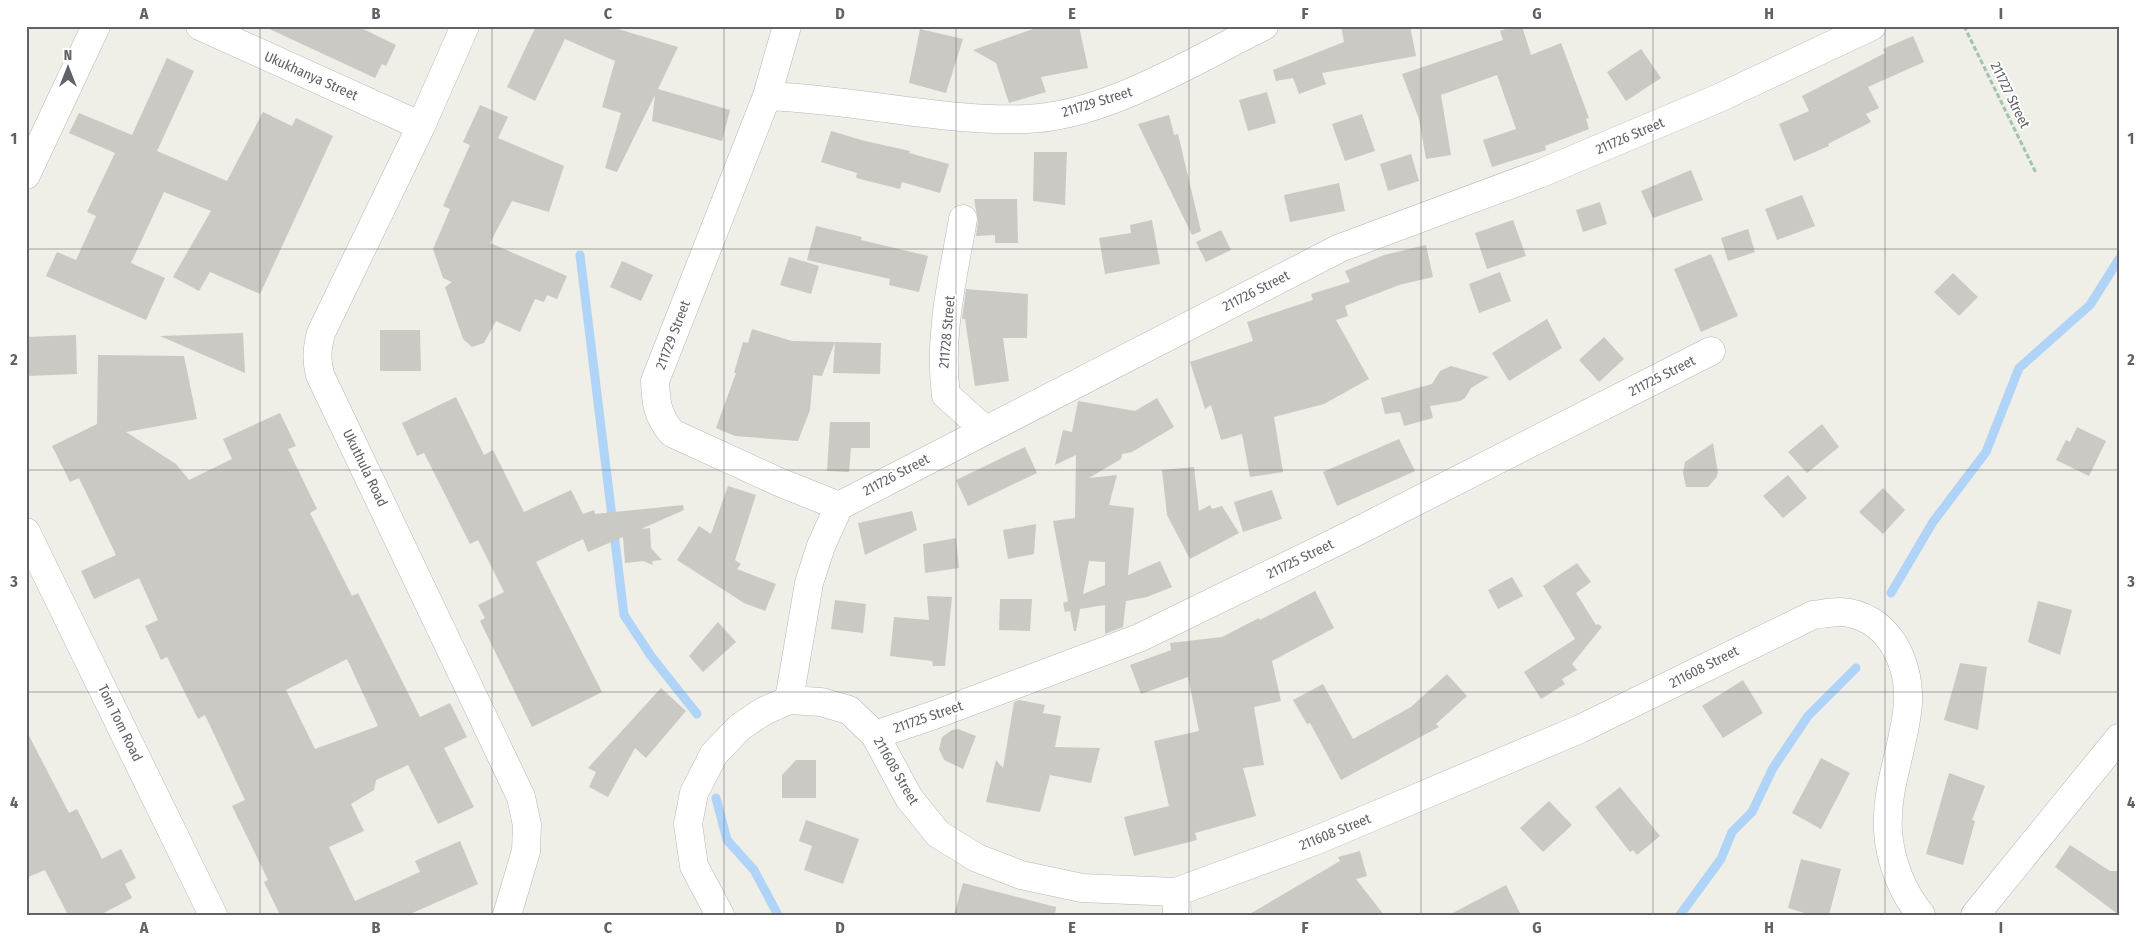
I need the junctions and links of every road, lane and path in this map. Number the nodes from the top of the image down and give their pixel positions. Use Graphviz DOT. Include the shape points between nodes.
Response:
graph roads {
  1 [pos="96,26"];
  2 [pos="200,26"];
  3 [pos="465,26"];
  4 [pos="788,26"];
  5 [pos="1264,26"];
  6 [pos="1872,26"];
  7 [pos="1964,26"];
  8 [pos="767,96"];
  9 [pos="421,126"];
  10 [pos="2036,174"];
  11 [pos="26,175"];
  12 [pos="963,219"];
  13 [pos="1711,351"];
  14 [pos="984,429"];
  15 [pos="838,506"];
  16 [pos="26,532"];
  17 [pos="789,700"];
  18 [pos="875,735"];
  19 [pos="2119,738"];
  20 [pos="1176,904"];
  21 [pos="213,915"];
  22 [pos="507,915"];
  23 [pos="720,915"];
  24 [pos="1921,915"];
  25 [pos="1975,915"];
  1 -- 11 [label="street"];
  2 -- 9 [label="street, Ukukhanya Street"];
  3 -- 9 [label="street, Ukuthula Road"];
  4 -- 8 [label="street, 211729 Street"];
  5 -- 8 [label="street, 211729 Street" via="1136,90 1078,111 1028,120 962,117 805,97"];
  6 -- 14 [label="street, 211726 Street" via="1718,98 1539,174 1340,248"];
  7 -- 10 [label="path, 211727 Street"];
  8 -- 15 [label="street, 211729 Street" via="655,381 656,401 661,420 672,433"];
  9 -- 22 [label="street, Ukuthula Road" via="321,333 316,351 317,363 521,797 527,825 526,851"];
  12 -- 14 [label="street, 211728 Street" via="945,323 943,373 946,395"];
  13 -- 18 [label="street, 211725 Street" via="1346,537 1139,638"];
  14 -- 15 [label="street, 211726 Street"];
  15 -- 17 [label="street" via="809,583"];
  16 -- 21 [label="street, Tom Tom Road"];
  17 -- 18 [label="street, 211608 Street" via="821,702 849,710"];
  17 -- 23 [label="street, 211608 Street" via="740,727 714,754 694,793 688,824 694,866"];
  18 -- 20 [label="street, 211608 Street" via="909,798 938,834 977,858 1021,875"];
  19 -- 25 [label="street"];
  20 -- 24 [label="street, 211608 Street" via="1317,840 1580,729 1814,615 1841,612 1859,616 1885,631 1897,647 1903,667 1908,702 1891,792 1888,832 1900,882"];
}
